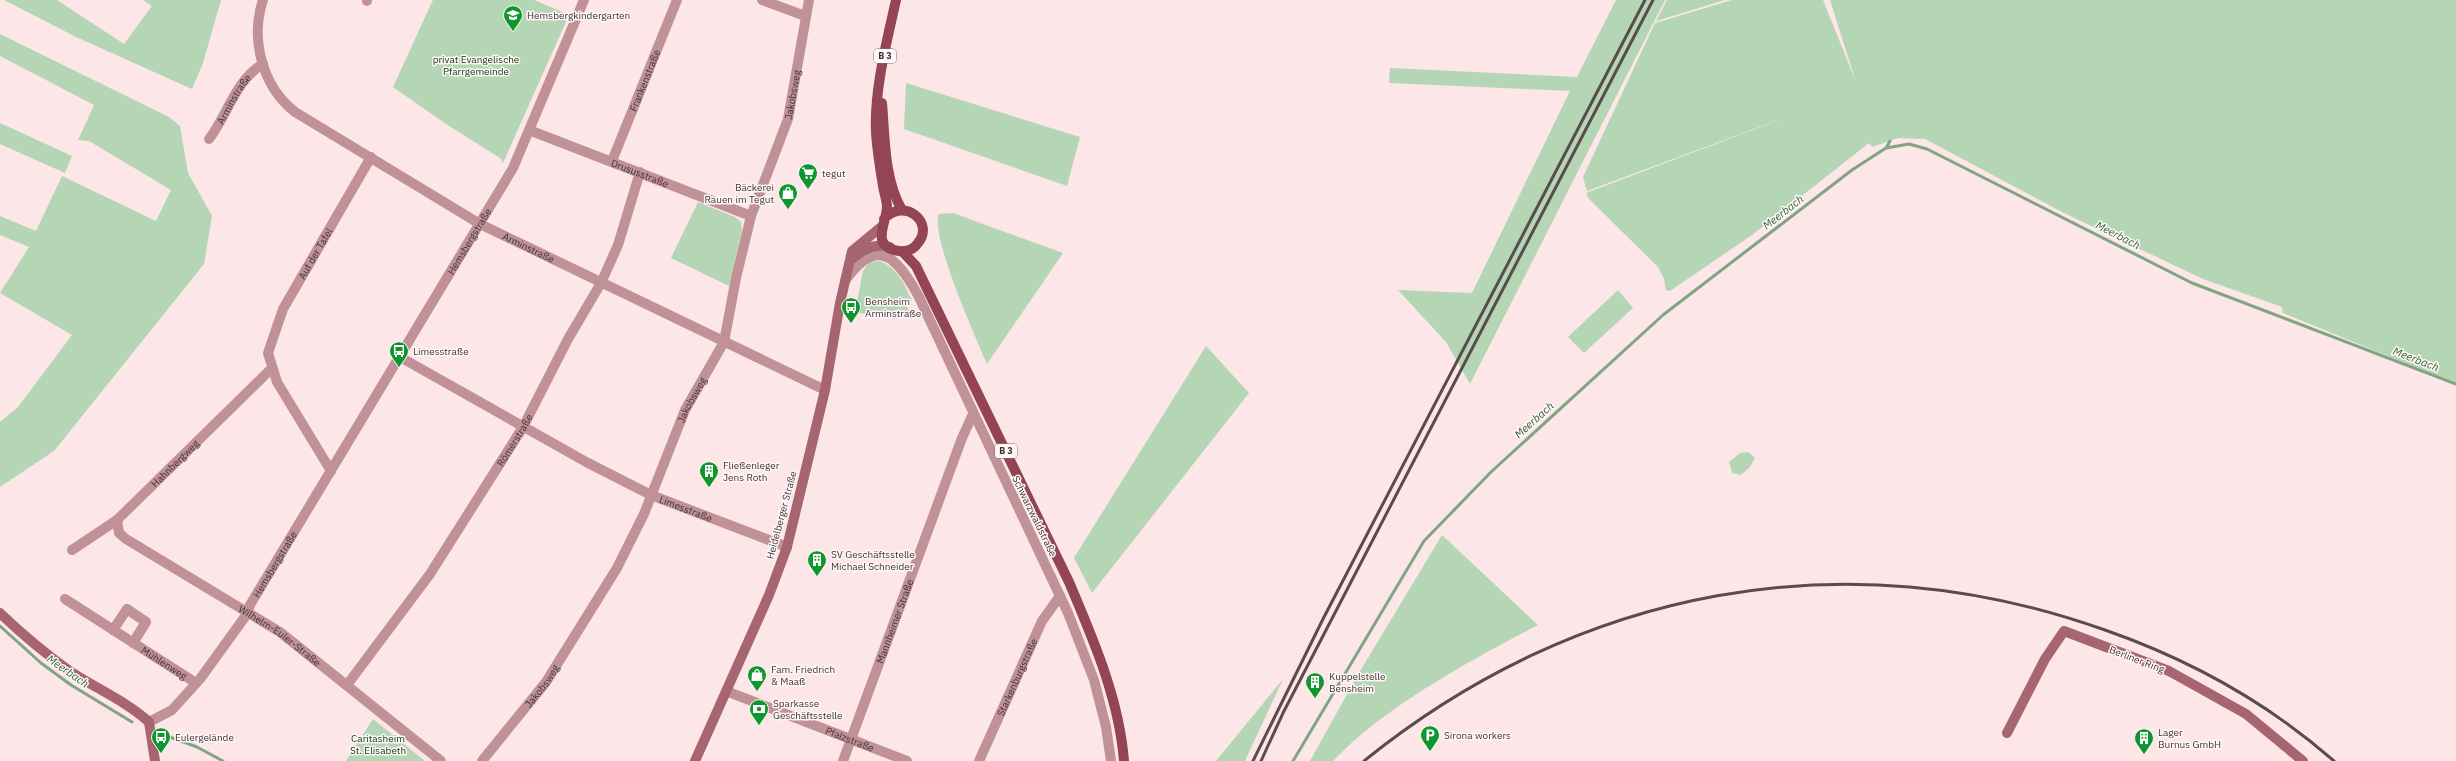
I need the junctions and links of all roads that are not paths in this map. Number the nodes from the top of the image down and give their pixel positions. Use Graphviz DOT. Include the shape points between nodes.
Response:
graph roads {
  1 [pos="263,0"];
  2 [pos="584,0"];
  3 [pos="677,0"];
  4 [pos="762,0"];
  5 [pos="809,0"];
  6 [pos="896,0"];
  7 [pos="805,16"];
  8 [pos="263,64"];
  9 [pos="880,90"];
  10 [pos="529,130"];
  11 [pos="209,139"];
  12 [pos="371,157"];
  13 [pos="612,161"];
  14 [pos="640,172"];
  15 [pos="902,210"];
  16 [pos="751,216"];
  17 [pos="883,223"];
  18 [pos="480,224"];
  19 [pos="914,247"];
  20 [pos="890,248"];
  21 [pos="902,251"];
  22 [pos="849,262"];
  23 [pos="916,266"];
  24 [pos="845,280"];
  25 [pos="601,283"];
  26 [pos="724,342"];
  27 [pos="400,357"];
  28 [pos="272,368"];
  29 [pos="825,390"];
  30 [pos="973,414"];
  31 [pos="523,428"];
  32 [pos="331,471"];
  33 [pos="651,495"];
  34 [pos="116,520"];
  35 [pos="787,547"];
  36 [pos="72,550"];
  37 [pos="1060,596"];
  38 [pos="65,599"];
  39 [pos="0,613"];
  40 [pos="247,614"];
  41 [pos="113,630"];
  42 [pos="133,643"];
  43 [pos="196,683"];
  44 [pos="346,685"];
  45 [pos="726,691"];
  46 [pos="149,722"];
  47 [pos="2008,733"];
  48 [pos="851,740"];
  49 [pos="155,761"];
  50 [pos="441,761"];
  51 [pos="482,761"];
  52 [pos="695,761"];
  53 [pos="843,761"];
  54 [pos="907,761"];
  55 [pos="979,761"];
  56 [pos="1111,761"];
  57 [pos="1124,761"];
  58 [pos="2303,761"];
  1 -- 8 [label="street, Arminstraße" via="258,24"];
  2 -- 10 [label="street, Hemsbergstraße"];
  3 -- 13 [label="street, Frankenstraße"];
  4 -- 7 [label="street"];
  5 -- 7 [label="street, Jakobsweg"];
  6 -- 9 [label="main road, B 3"];
  7 -- 16 [label="street, Jakobsweg" via="788,119"];
  8 -- 11 [label="street, Arminstraße" via="251,72"];
  8 -- 12 [label="street, Arminstraße" via="270,83 285,104"];
  9 -- 15 [label="main road, B 3" via="887,158 894,195"];
  9 -- 17 [label="main road, B 3" via="876,132 887,207"];
  10 -- 13 [label="street, Drususstraße"];
  10 -- 18 [label="street, Hemsbergstraße" via="513,168"];
  12 -- 18 [label="street, Arminstraße"];
  12 -- 28 [label="street, Auf der Tafel" via="283,309 268,353"];
  13 -- 14 [label="street, Drususstraße"];
  14 -- 16 [label="street, Drususstraße"];
  14 -- 25 [label="street, Römerstraße" via="618,245"];
  15 -- 17 [label="main road, Heidelberger Straße" via="894,211"];
  15 -- 19 [label="main road, B 3" via="913,213 921,223 922,236"];
  16 -- 26 [label="street, Jakobsweg"];
  17 -- 20 [label="main road, B 3" via="882,237"];
  17 -- 22 [label="street, Heidelberger Straße" via="852,251"];
  18 -- 25 [label="street, Arminstraße"];
  18 -- 27 [label="street, Hemsbergstraße"];
  19 -- 21 [label="main road"];
  19 -- 23 [label="main road, Schwarzwaldstraße / B 3"];
  20 -- 21 [label="main road"];
  20 -- 22 [label="street" via="881,245 870,247"];
  21 -- 23 [label="main road, Schwarzwaldstraße / B 3"];
  22 -- 24 [label="street, Heidelberger Straße"];
  23 -- 57 [label="main road, Schwarzwaldstraße / B 3" via="1069,582 1092,635 1112,700"];
  24 -- 29 [label="street, Heidelberger Straße"];
  24 -- 30 [label="street, Schwarzwaldstraße" via="858,264 868,258 880,255 896,262 918,295"];
  25 -- 26 [label="street, Arminstraße"];
  25 -- 31 [label="street, Römerstraße" via="568,339"];
  26 -- 29 [label="street, Arminstraße"];
  26 -- 33 [label="street, Jakobsweg" via="685,410"];
  27 -- 31 [label="street, Limesstraße"];
  27 -- 32 [label="street, Hemsbergstraße"];
  28 -- 32 [label="street" via="285,397"];
  28 -- 34 [label="street, Hahnbergweg"];
  29 -- 35 [label="street, Heidelberger Straße"];
  30 -- 37 [label="street, Schwarzwaldstraße"];
  30 -- 48 [label="street, Mannheimer Straße"];
  31 -- 33 [label="street, Limesstraße"];
  31 -- 44 [label="street, Römerstraße" via="430,574"];
  32 -- 40 [label="street, Hemsbergstraße"];
  33 -- 35 [label="street, Limesstraße"];
  33 -- 51 [label="street, Jakobsweg" via="617,568 546,682"];
  34 -- 36 [label="street, Hahnbergweg"];
  34 -- 40 [label="street, Wilhelm-Euler-Straße" via="119,532 126,539"];
  35 -- 45 [label="street, Heidelberger Straße" via="769,595"];
  37 -- 55 [label="street, Starkenburgstraße" via="1042,622"];
  37 -- 56 [label="street, Schwarzwaldstraße" via="1094,680 1106,727"];
  38 -- 41 [label="street, Mühlenweg"];
  39 -- 46 [label="street" via="66,667"];
  40 -- 43 [label="street, Hemsbergstraße"];
  40 -- 44 [label="street, Wilhelm-Euler-Straße" via="258,617 280,632"];
  41 -- 42 [label="street, Mühlenweg"];
  41 -- 42 [label="street, Mühlenweg" via="127,609 146,622"];
  42 -- 43 [label="street, Mühlenweg"];
  43 -- 46 [label="street, Hemsbergstraße" via="172,710"];
  44 -- 50 [label="street, Wilhelm-Euler-Straße"];
  45 -- 48 [label="street, Pfalzstraße"];
  45 -- 52 [label="street, Heidelberger Straße"];
  46 -- 49 [label="street"];
  47 -- 58 [label="street, Berliner Ring" via="2045,659 2064,631 2169,671 2246,714"];
  48 -- 53 [label="street, Mannheimer Straße"];
  48 -- 54 [label="street, Pfalzstraße"];
}
